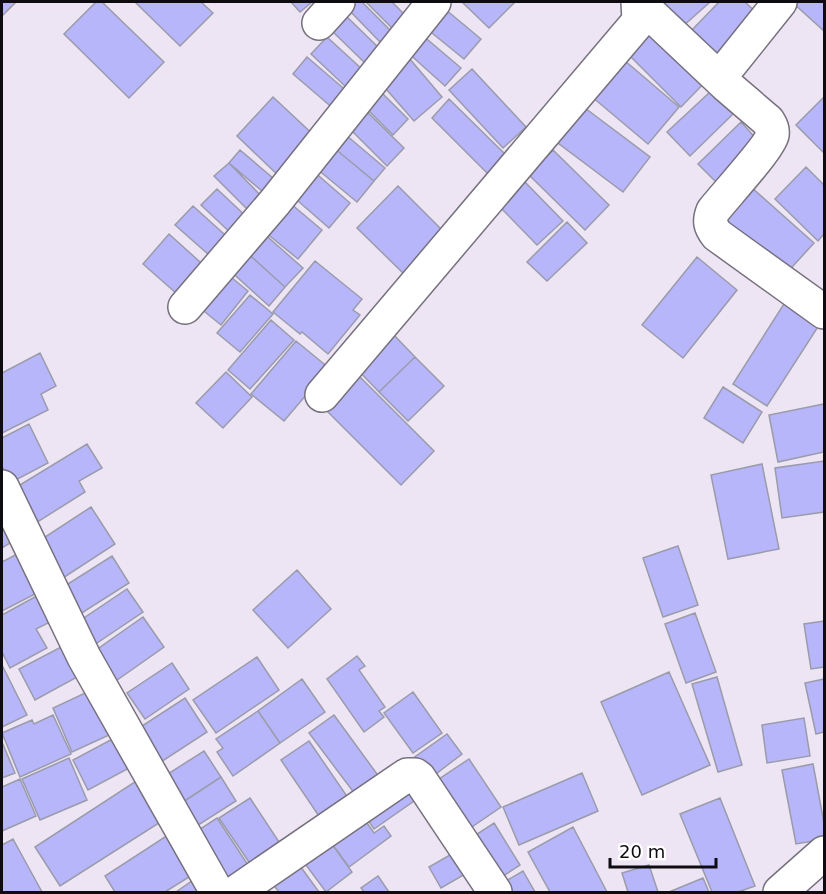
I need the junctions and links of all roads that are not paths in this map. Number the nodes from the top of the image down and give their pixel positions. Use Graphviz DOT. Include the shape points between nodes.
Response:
graph roads {
  1 [pos="434,2"];
  2 [pos="638,2"];
  3 [pos="780,2"];
  4 [pos="726,84"];
  5 [pos="185,307"];
  6 [pos="825,312"];
  7 [pos="322,395"];
  8 [pos="2,488"];
  9 [pos="825,853"];
  10 [pos="217,892"];
  11 [pos="236,892"];
  12 [pos="495,892"];
  13 [pos="780,892"];
  1 -- 5 [label="street" via="275,202"];
  2 -- 4 [label="street"];
  2 -- 7 [label="street" via="639,21"];
  3 -- 4 [label="street" via="724,72"];
  4 -- 6 [label="street" via="768,121 773,134 713,211 711,228"];
  8 -- 10 [label="street" via="84,657"];
  9 -- 13 [label="street"];
  11 -- 12 [label="street" via="407,776 415,775"];
}
